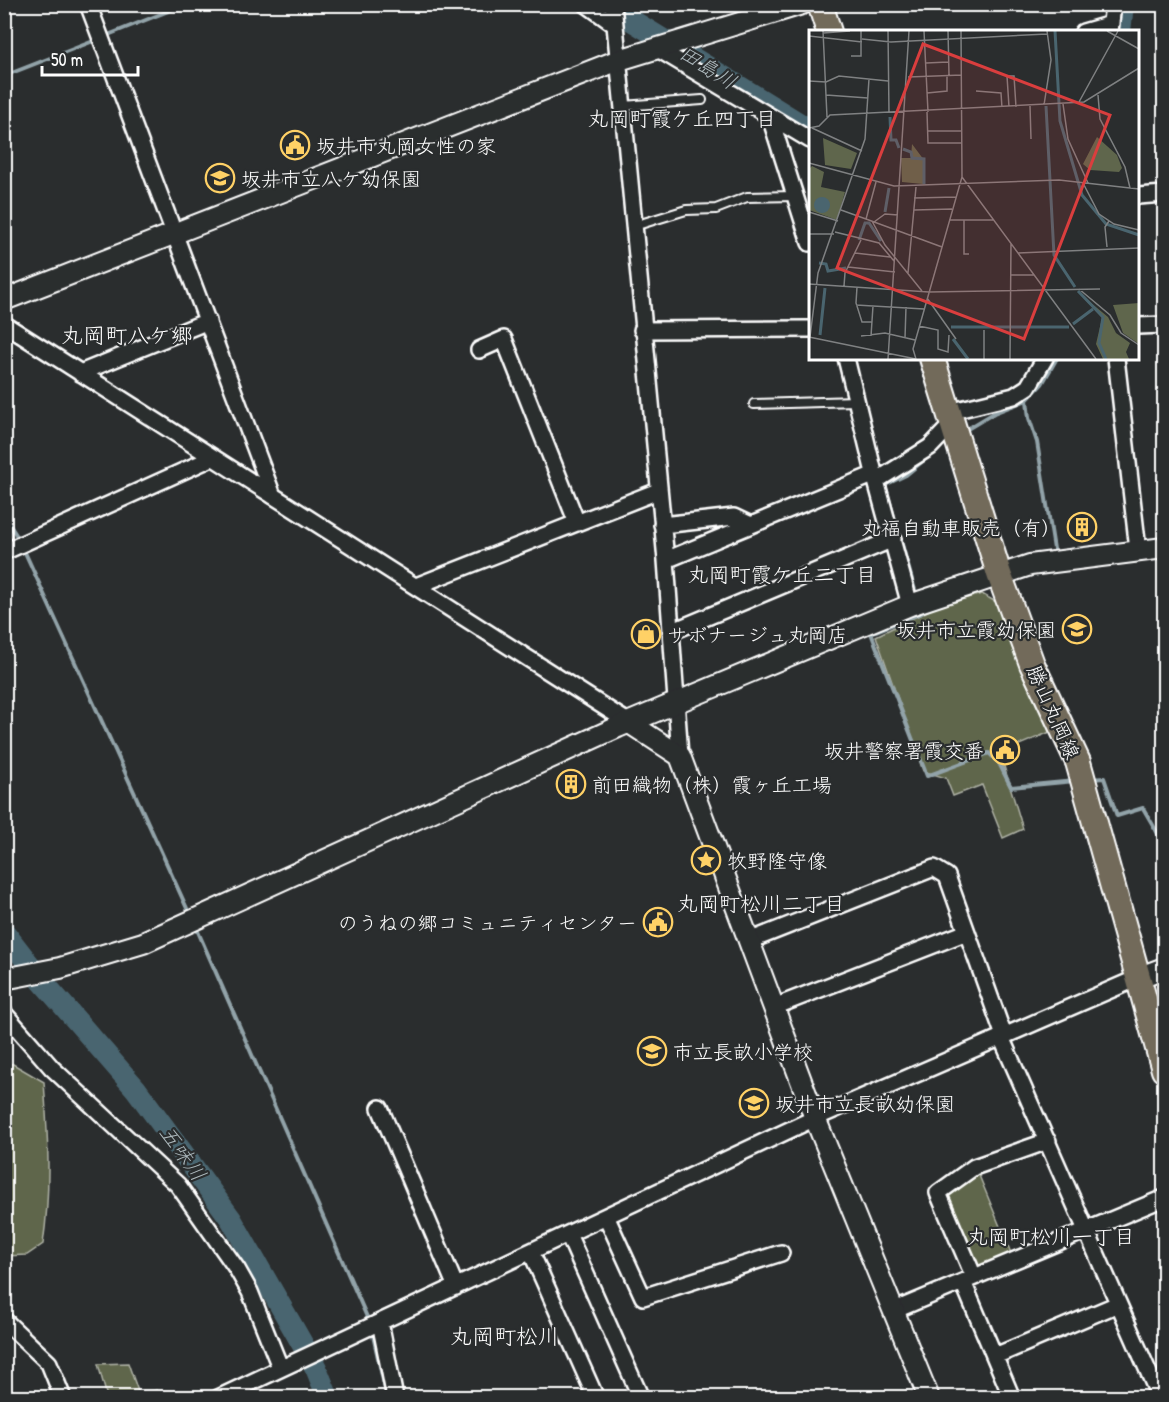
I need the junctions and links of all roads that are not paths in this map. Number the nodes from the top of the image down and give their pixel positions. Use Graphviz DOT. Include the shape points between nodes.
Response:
graph roads {
  1 [pos="88,4"];
  2 [pos="586,4"];
  3 [pos="614,4"];
  4 [pos="802,4"];
  5 [pos="820,4"];
  6 [pos="1113,4"];
  7 [pos="615,25"];
  8 [pos="1111,28"];
  9 [pos="828,30"];
  10 [pos="658,49"];
  11 [pos="619,60"];
  12 [pos="702,100"];
  13 [pos="623,106"];
  14 [pos="770,117"];
  15 [pos="809,139"];
  16 [pos="1164,194"];
  17 [pos="795,196"];
  18 [pos="1139,196"];
  19 [pos="633,226"];
  20 [pos="175,232"];
  21 [pos="809,240"];
  22 [pos="4,300"];
  23 [pos="208,321"];
  24 [pos="4,324"];
  25 [pos="1139,326"];
  26 [pos="1164,326"];
  27 [pos="809,329"];
  28 [pos="642,330"];
  29 [pos="479,350"];
  30 [pos="847,360"];
  31 [pos="933,360"];
  32 [pos="1044,360"];
  33 [pos="1116,360"];
  34 [pos="81,373"];
  35 [pos="858,401"];
  36 [pos="754,404"];
  37 [pos="951,417"];
  38 [pos="212,458"];
  39 [pos="875,477"];
  40 [pos="658,491"];
  41 [pos="273,496"];
  42 [pos="577,523"];
  43 [pos="662,525"];
  44 [pos="751,525"];
  45 [pos="893,539"];
  46 [pos="1164,548"];
  47 [pos="1138,550"];
  48 [pos="4,552"];
  49 [pos="666,560"];
  50 [pos="999,574"];
  51 [pos="416,586"];
  52 [pos="910,605"];
  53 [pos="671,632"];
  54 [pos="677,704"];
  55 [pos="631,724"];
  56 [pos="680,756"];
  57 [pos="967,932"];
  58 [pos="749,941"];
  59 [pos="1164,968"];
  60 [pos="6,976"];
  61 [pos="1140,977"];
  62 [pos="774,1007"];
  63 [pos="4,1013"];
  64 [pos="1003,1036"];
  65 [pos="1164,1070"];
  66 [pos="380,1108"];
  67 [pos="815,1118"];
  68 [pos="1048,1141"];
  69 [pos="1164,1198"];
  70 [pos="606,1216"];
  71 [pos="1086,1228"];
  72 [pos="568,1234"];
  73 [pos="531,1251"];
  74 [pos="781,1253"];
  75 [pos="969,1280"];
  76 [pos="456,1287"];
  77 [pos="1118,1304"];
  78 [pos="893,1311"];
  79 [pos="4,1320"];
  80 [pos="380,1322"];
  81 [pos="995,1356"];
  82 [pos="282,1366"];
  83 [pos="63,1398"];
  84 [pos="218,1398"];
  85 [pos="395,1398"];
  86 [pos="596,1398"];
  87 [pos="641,1398"];
  88 [pos="929,1398"];
  89 [pos="1012,1398"];
  90 [pos="1160,1398"];
  1 -- 20 [label="street" via="98,18"];
  2 -- 7 [label="street"];
  3 -- 7 [label="street"];
  4 -- 10 [label="street"];
  5 -- 9 [label="main road"];
  6 -- 8 [label="street"];
  7 -- 11 [label="street"];
  10 -- 11 [label="street"];
  10 -- 14 [label="street"];
  11 -- 13 [label="street"];
  11 -- 20 [label="street"];
  12 -- 13 [label="lane"];
  13 -- 19 [label="street"];
  14 -- 15 [label="street"];
  14 -- 17 [label="street"];
  16 -- 18 [label="street"];
  17 -- 19 [label="lane" via="747,197 716,210 686,210"];
  17 -- 21 [label="street"];
  19 -- 28 [label="street"];
  20 -- 22 [label="street"];
  20 -- 23 [label="street"];
  23 -- 34 [label="street"];
  23 -- 41 [label="street"];
  24 -- 34 [label="street"];
  25 -- 26 [label="street"];
  27 -- 28 [label="street"];
  28 -- 40 [label="street"];
  29 -- 42 [label="street" via="504,339"];
  30 -- 35 [label="street"];
  31 -- 37 [label="main road, 勝山丸岡線"];
  32 -- 37 [label="street" via="1028,387 1014,396"];
  33 -- 47 [label="street"];
  34 -- 38 [label="street"];
  35 -- 36 [label="lane"];
  35 -- 39 [label="street"];
  37 -- 39 [label="street" via="930,447"];
  37 -- 50 [label="main road, 勝山丸岡線"];
  38 -- 41 [label="street"];
  38 -- 48 [label="street"];
  39 -- 44 [label="street"];
  39 -- 45 [label="street"];
  40 -- 42 [label="street"];
  40 -- 43 [label="street"];
  41 -- 51 [label="street"];
  42 -- 51 [label="street"];
  43 -- 44 [label="street" via="734,517"];
  43 -- 49 [label="street"];
  44 -- 49 [label="street"];
  45 -- 52 [label="street"];
  45 -- 53 [label="street"];
  46 -- 47 [label="street"];
  47 -- 50 [label="street" via="1057,560"];
  49 -- 53 [label="street"];
  50 -- 52 [label="street"];
  50 -- 61 [label="main road, 勝山丸岡線" via="1032,664 1078,762"];
  51 -- 55 [label="street"];
  52 -- 54 [label="street"];
  53 -- 54 [label="street"];
  54 -- 55 [label="street"];
  54 -- 56 [label="street"];
  55 -- 56 [label="street"];
  55 -- 60 [label="street" via="143,943 60,968"];
  56 -- 58 [label="street"];
  57 -- 58 [label="street" via="947,876 934,868"];
  57 -- 62 [label="street"];
  57 -- 64 [label="street"];
  58 -- 62 [label="street"];
  59 -- 61 [label="street"];
  61 -- 64 [label="street"];
  61 -- 65 [label="main road, 勝山丸岡線"];
  62 -- 67 [label="street"];
  63 -- 82 [label="street" via="52,1068 178,1185 237,1269"];
  64 -- 67 [label="street"];
  64 -- 68 [label="street"];
  66 -- 76 [label="street"];
  67 -- 70 [label="street"];
  67 -- 78 [label="street"];
  68 -- 71 [label="street"];
  68 -- 75 [label="street" via="974,1167 938,1194"];
  69 -- 71 [label="street"];
  70 -- 72 [label="street"];
  70 -- 74 [label="street" via="643,1297"];
  71 -- 75 [label="street"];
  71 -- 77 [label="street"];
  72 -- 73 [label="street"];
  72 -- 87 [label="street"];
  73 -- 76 [label="street"];
  73 -- 86 [label="street"];
  75 -- 78 [label="street"];
  75 -- 81 [label="street"];
  76 -- 80 [label="street"];
  77 -- 81 [label="street"];
  77 -- 90 [label="street"];
  78 -- 88 [label="street"];
  79 -- 83 [label="street" via="49,1363"];
  80 -- 82 [label="street"];
  80 -- 85 [label="street"];
  81 -- 89 [label="street"];
  82 -- 84 [label="street"];
}
